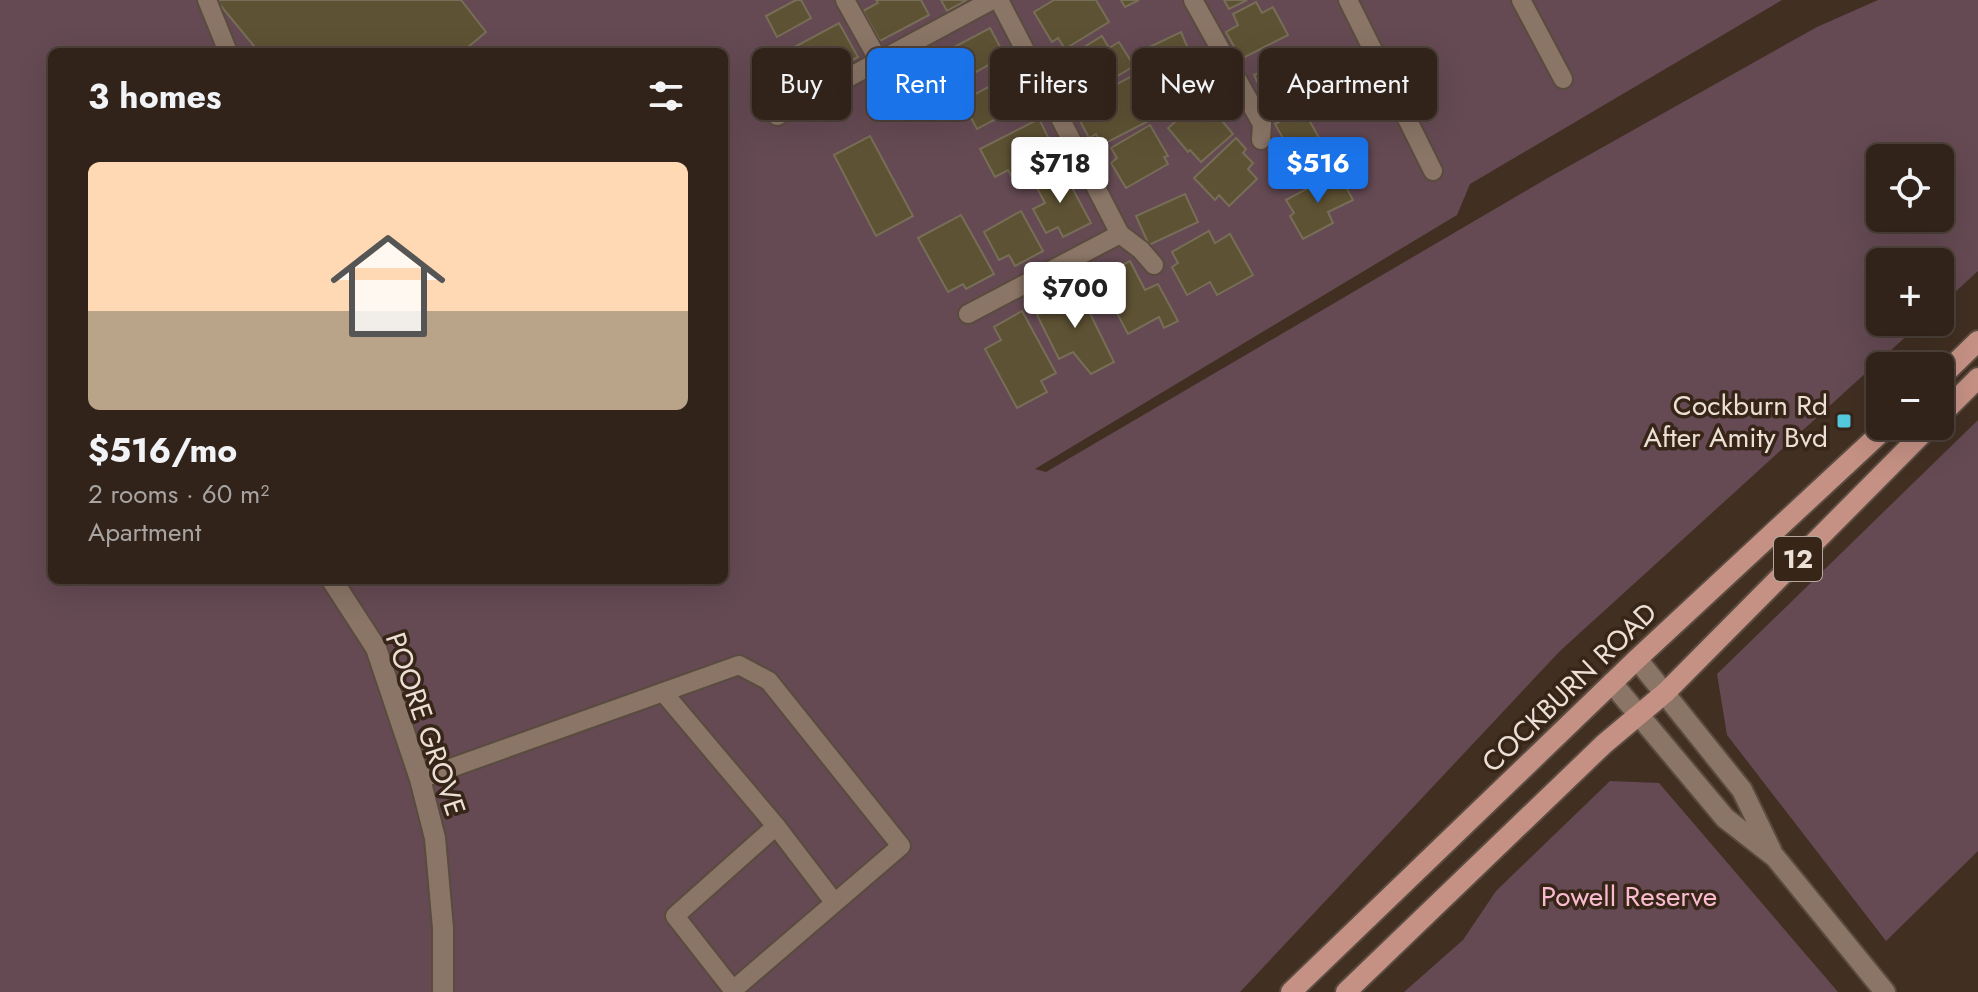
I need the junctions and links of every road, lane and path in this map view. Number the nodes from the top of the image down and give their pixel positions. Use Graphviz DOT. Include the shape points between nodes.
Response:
graph roads {
  1 [pos="207,0"];
  2 [pos="845,0"];
  3 [pos="992,0"];
  4 [pos="999,0"];
  5 [pos="1193,0"];
  6 [pos="1348,0"];
  7 [pos="1521,0"];
  8 [pos="226,48"];
  9 [pos="872,48"];
  10 [pos="903,48"];
  11 [pos="1563,79"];
  12 [pos="1261,140"];
  13 [pos="1433,171"];
  14 [pos="1120,234"];
  15 [pos="1154,265"];
  16 [pos="968,314"];
  17 [pos="1978,341"];
  18 [pos="1954,364"];
  19 [pos="1978,378"];
  20 [pos="1954,402"];
  21 [pos="1873,440"];
  22 [pos="1916,440"];
  23 [pos="335,584"];
  24 [pos="1637,659"];
  25 [pos="1612,683"];
  26 [pos="663,692"];
  27 [pos="1666,692"];
  28 [pos="1640,715"];
  29 [pos="420,779"];
  30 [pos="776,826"];
  31 [pos="1775,857"];
  32 [pos="834,902"];
  33 [pos="443,992"];
  34 [pos="1291,992"];
  35 [pos="1346,992"];
  36 [pos="1885,992"];
  1 -- 8 [label="lane"];
  2 -- 9 [label="lane"];
  3 -- 10 [label="lane"];
  4 -- 14 [label="lane"];
  5 -- 12 [label="lane" via="1262,124"];
  6 -- 13 [label="lane"];
  7 -- 11 [label="lane"];
  14 -- 15 [label="lane"];
  14 -- 16 [label="lane"];
  17 -- 18 [label="main road"];
  19 -- 20 [label="main road"];
  21 -- 24 [label="main road, COCKBURN ROAD / 12"];
  22 -- 27 [label="main road, 12"];
  23 -- 29 [label="street, POORE GROVE" via="376,648"];
  24 -- 25 [label="main road, COCKBURN ROAD / 12"];
  24 -- 27 [label="street"];
  25 -- 28 [label="street"];
  25 -- 34 [label="main road, COCKBURN ROAD / 12"];
  26 -- 29 [label="lane"];
  26 -- 30 [label="lane"];
  26 -- 32 [label="lane" via="739,665 769,681 901,846"];
  27 -- 28 [label="main road, 12"];
  27 -- 31 [label="street" via="1742,790"];
  28 -- 31 [label="street" via="1725,818"];
  28 -- 35 [label="main road, 12"];
  29 -- 33 [label="street, POORE GROVE" via="435,838"];
  30 -- 32 [label="lane"];
  30 -- 32 [label="lane" via="675,916 733,990"];
  31 -- 36 [label="street"];
}
